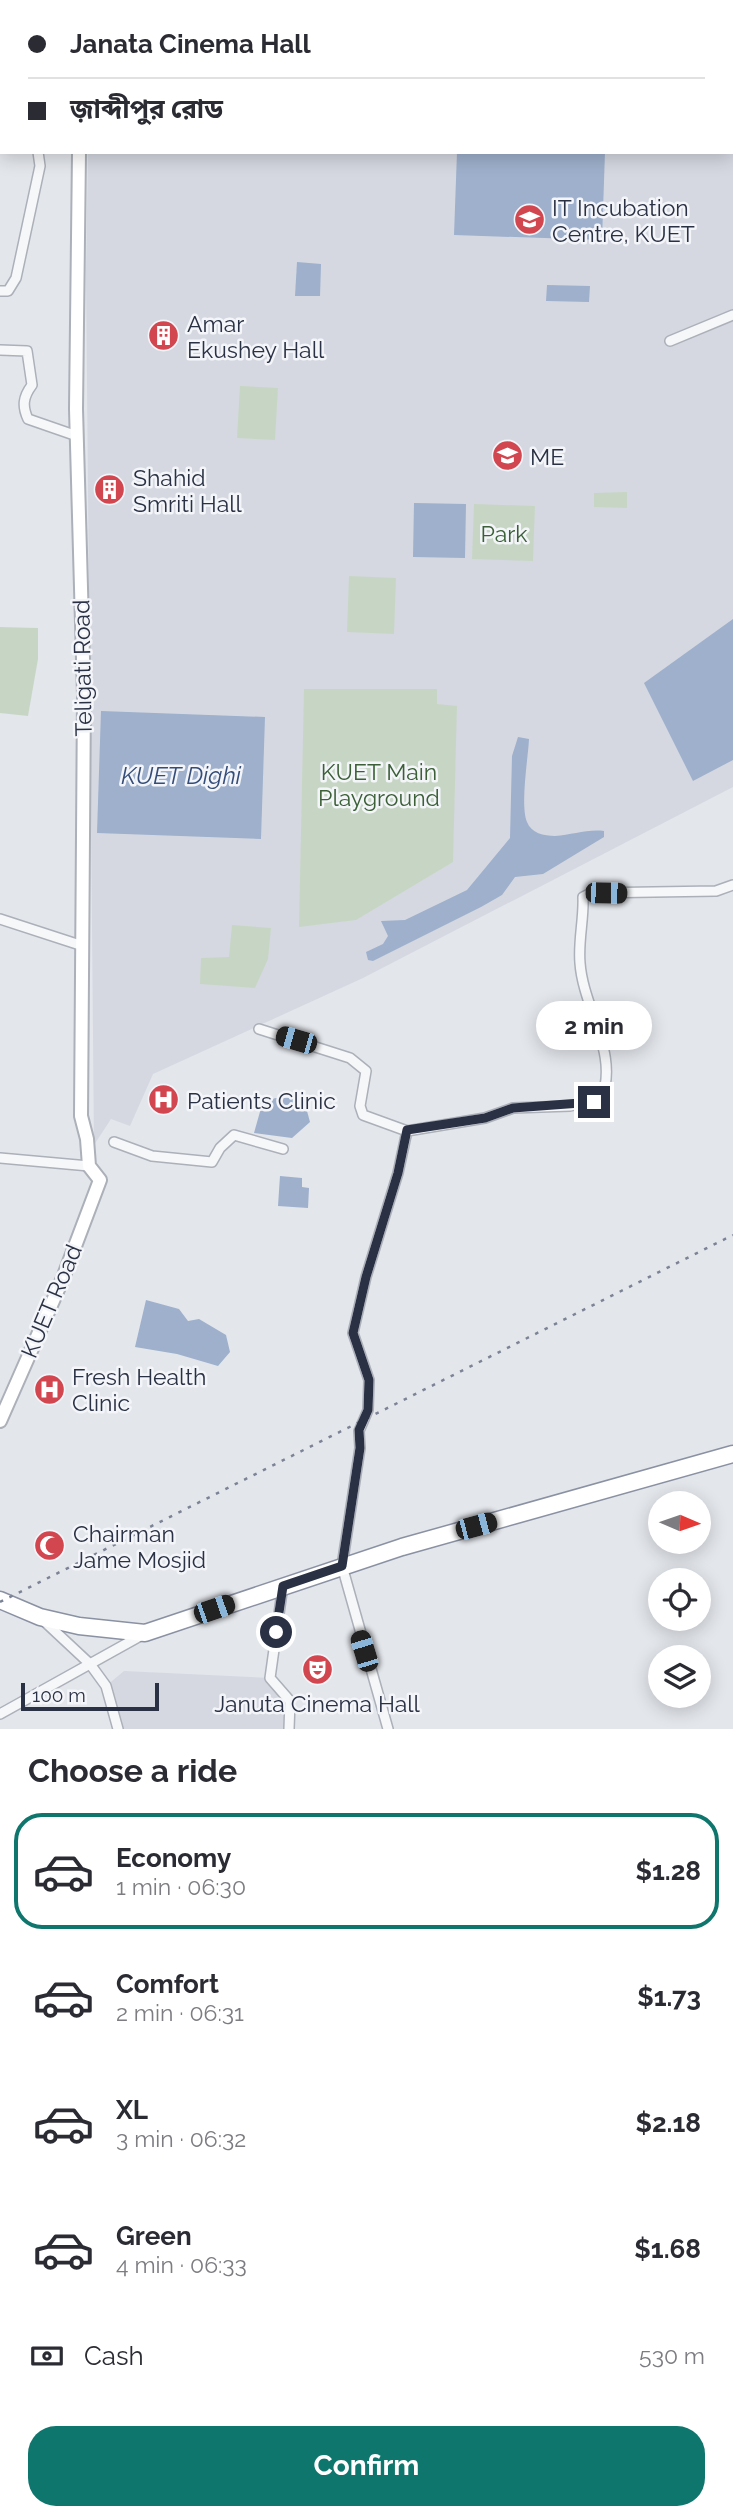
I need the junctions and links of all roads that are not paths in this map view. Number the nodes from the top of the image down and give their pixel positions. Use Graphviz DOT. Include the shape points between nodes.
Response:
graph roads {
  1 [pos="38,154"];
  2 [pos="79,154"];
  3 [pos="0,291"];
  4 [pos="733,314"];
  5 [pos="670,341"];
  6 [pos="0,350"];
  7 [pos="77,436"];
  8 [pos="733,885"];
  9 [pos="0,919"];
  10 [pos="83,946"];
  11 [pos="260,1029"];
  12 [pos="407,1130"];
  13 [pos="114,1142"];
  14 [pos="283,1149"];
  15 [pos="0,1158"];
  16 [pos="89,1166"];
  17 [pos="0,1421"];
  18 [pos="733,1454"];
  19 [pos="342,1566"];
  20 [pos="283,1586"];
  21 [pos="0,1593"];
  22 [pos="0,1600"];
  23 [pos="37,1612"];
  24 [pos="145,1633"];
  25 [pos="90,1664"];
  26 [pos="0,1714"];
  27 [pos="118,1729"];
  28 [pos="289,1729"];
  29 [pos="388,1729"];
  1 -- 3 [label="street" via="40,166 16,278 8,291"];
  2 -- 7 [label="main road, Teligati Road"];
  4 -- 5 [label="street"];
  6 -- 7 [label="street" via="27,351 32,386 25,394 23,409 28,419"];
  7 -- 10 [label="main road, Teligati Road" via="84,695"];
  8 -- 12 [label="street" via="716,891 591,893 583,897 580,965 609,1081 601,1100 513,1108 485,1118"];
  9 -- 10 [label="street"];
  10 -- 16 [label="main road, Teligati Road" via="81,1116"];
  11 -- 12 [label="street" via="350,1058 366,1071 360,1106 363,1115"];
  12 -- 19 [label="street" via="353,1333 369,1380 369,1397 359,1430"];
  13 -- 14 [label="street" via="152,1156 212,1162 234,1135"];
  15 -- 16 [label="street"];
  16 -- 17 [label="main road, KUET Road" via="100,1180"];
  18 -- 19 [label="highway"];
  19 -- 20 [label="highway"];
  19 -- 29 [label="street"];
  20 -- 24 [label="highway"];
  20 -- 28 [label="street" via="270,1678 290,1701"];
  21 -- 23 [label="highway"];
  22 -- 23 [label="highway"];
  23 -- 24 [label="highway" via="107,1631"];
  23 -- 25 [label="street"];
  24 -- 25 [label="street"];
  25 -- 26 [label="street"];
  25 -- 27 [label="street" via="106,1686"];
}
